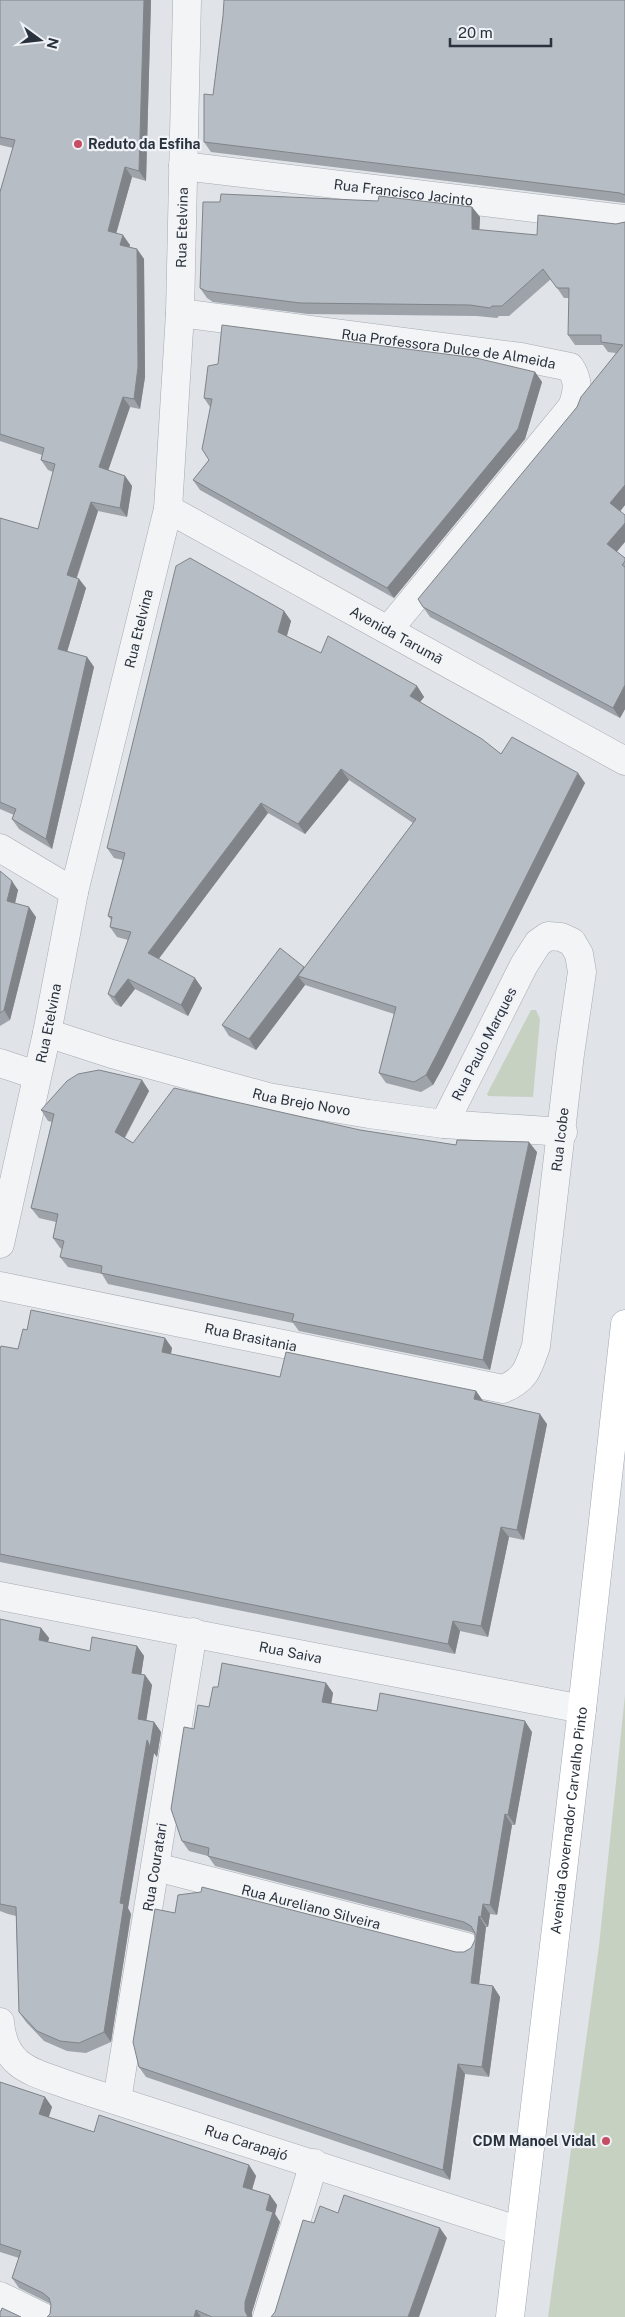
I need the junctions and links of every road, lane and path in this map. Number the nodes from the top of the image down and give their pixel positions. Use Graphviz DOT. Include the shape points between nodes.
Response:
graph roads {
  1 [pos="187,0"];
  2 [pos="183,166"];
  3 [pos="625,219"];
  4 [pos="180,313"];
  5 [pos="168,509"];
  6 [pos="389,629"];
  7 [pos="625,761"];
  8 [pos="0,848"];
  9 [pos="74,892"];
  10 [pos="524,965"];
  11 [pos="47,1033"];
  12 [pos="0,1063"];
  13 [pos="36,1075"];
  14 [pos="444,1124"];
  15 [pos="563,1132"];
  16 [pos="0,1244"];
  17 [pos="0,1286"];
  18 [pos="625,1324"];
  19 [pos="503,1390"];
  20 [pos="0,1596"];
  21 [pos="193,1632"];
  22 [pos="582,1709"];
  23 [pos="156,1867"];
  24 [pos="467,1947"];
  25 [pos="0,2022"];
  26 [pos="117,2100"];
  27 [pos="314,2163"];
  28 [pos="520,2231"];
  29 [pos="0,2296"];
  30 [pos="44,2317"];
  31 [pos="268,2317"];
  32 [pos="510,2317"];
  1 -- 2 [label="street, Rua Etelvina"];
  2 -- 3 [label="street, Rua Francisco Jacinto"];
  2 -- 4 [label="street, Rua Etelvina"];
  4 -- 5 [label="street, Rua Etelvina"];
  4 -- 6 [label="street, Rua Professora Dulce de Almeida" via="530,359 570,367 575,374 576,396 572,407"];
  5 -- 6 [label="street, Avenida Tarumã"];
  5 -- 9 [label="street, Rua Etelvina"];
  6 -- 7 [label="street, Avenida Tarumã"];
  8 -- 9 [label="street"];
  9 -- 11 [label="street, Rua Etelvina"];
  10 -- 14 [label="street, Rua Paulo Marques"];
  10 -- 15 [label="street, Rua Icobe" via="538,943 548,936 561,936 572,942 579,954 582,972"];
  11 -- 13 [label="street, Rua Etelvina"];
  11 -- 14 [label="street, Rua Brejo Novo" via="268,1096"];
  12 -- 13 [label="street"];
  13 -- 16 [label="street, Rua Etelvina"];
  14 -- 15 [label="street, Rua Brejo Novo"];
  15 -- 19 [label="street, Rua Icobe" via="536,1346 529,1368 520,1382"];
  17 -- 19 [label="street, Rua Brasitania"];
  18 -- 22 [label="main road, Avenida Governador Carvalho Pinto"];
  20 -- 21 [label="street, Rua Saiva"];
  21 -- 22 [label="street, Rua Saiva"];
  21 -- 23 [label="street, Rua Couratari"];
  22 -- 28 [label="main road, Avenida Governador Carvalho Pinto"];
  23 -- 24 [label="street, Rua Aureliano Silveira"];
  23 -- 26 [label="street, Rua Couratari"];
  25 -- 26 [label="street, Rua Carapajó" via="6,2051 18,2064"];
  26 -- 27 [label="street, Rua Carapajó"];
  27 -- 28 [label="street, Rua Carapajó"];
  27 -- 31 [label="street"];
  28 -- 32 [label="main road, Avenida Governador Carvalho Pinto"];
  29 -- 30 [label="street"];
}
